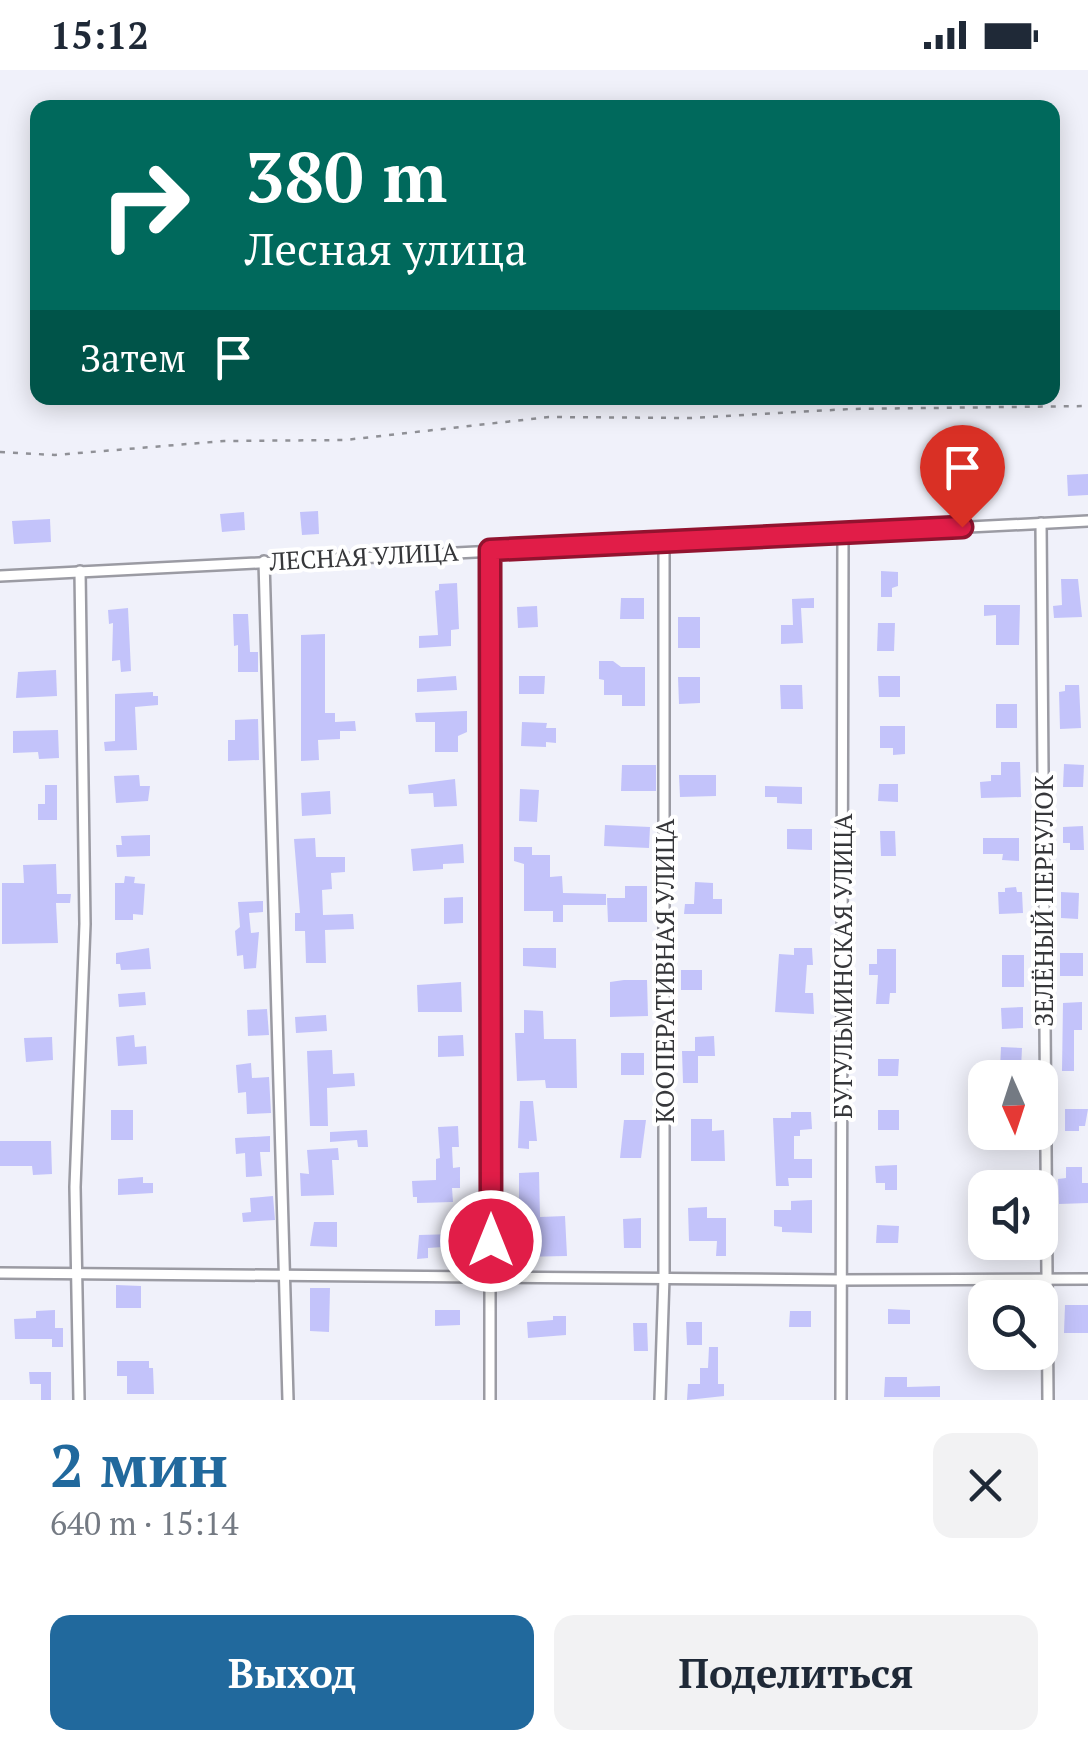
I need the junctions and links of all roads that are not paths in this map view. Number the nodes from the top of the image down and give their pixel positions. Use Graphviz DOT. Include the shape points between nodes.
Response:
graph roads {
  1 [pos="1088,521"];
  2 [pos="1041,523"];
  3 [pos="843,532"];
  4 [pos="664,542"];
  5 [pos="490,550"];
  6 [pos="264,560"];
  7 [pos="80,572"];
  8 [pos="0,576"];
  9 [pos="0,1273"];
  10 [pos="78,1274"];
  11 [pos="284,1276"];
  12 [pos="664,1277"];
  13 [pos="490,1278"];
  14 [pos="1088,1278"];
  15 [pos="841,1280"];
  16 [pos="968,1280"];
  17 [pos="1045,1280"];
  18 [pos="1047,1370"];
  19 [pos="79,1400"];
  20 [pos="288,1400"];
  21 [pos="490,1400"];
  22 [pos="660,1400"];
  23 [pos="841,1400"];
  24 [pos="1048,1400"];
  1 -- 2 [label="street, ЛЕСНАЯ УЛИЦА"];
  2 -- 3 [label="street, ЛЕСНАЯ УЛИЦА"];
  2 -- 17 [label="street, ЗЕЛЁНЫЙ ПЕРЕУЛОК"];
  3 -- 4 [label="street, ЛЕСНАЯ УЛИЦА"];
  3 -- 15 [label="street, БУГУЛЬМИНСКАЯ УЛИЦА"];
  4 -- 5 [label="street, ЛЕСНАЯ УЛИЦА"];
  4 -- 12 [label="street, КООПЕРАТИВНАЯ УЛИЦА"];
  5 -- 6 [label="street, ЛЕСНАЯ УЛИЦА"];
  5 -- 13 [label="street"];
  6 -- 7 [label="street, ЛЕСНАЯ УЛИЦА"];
  6 -- 11 [label="street"];
  7 -- 8 [label="street, ЛЕСНАЯ УЛИЦА"];
  7 -- 10 [label="street" via="84,924"];
  9 -- 10 [label="street"];
  10 -- 11 [label="street"];
  10 -- 19 [label="street"];
  11 -- 13 [label="street"];
  11 -- 20 [label="street"];
  12 -- 13 [label="street"];
  12 -- 15 [label="street"];
  12 -- 22 [label="street, КООПЕРАТИВНАЯ УЛИЦА"];
  13 -- 21 [label="street"];
  14 -- 17 [label="street"];
  15 -- 16 [label="street"];
  15 -- 23 [label="street, БУГУЛЬМИНСКАЯ УЛИЦА"];
  18 -- 24 [label="street, ЗЕЛЁНЫЙ ПЕРЕУЛОК"];
}
